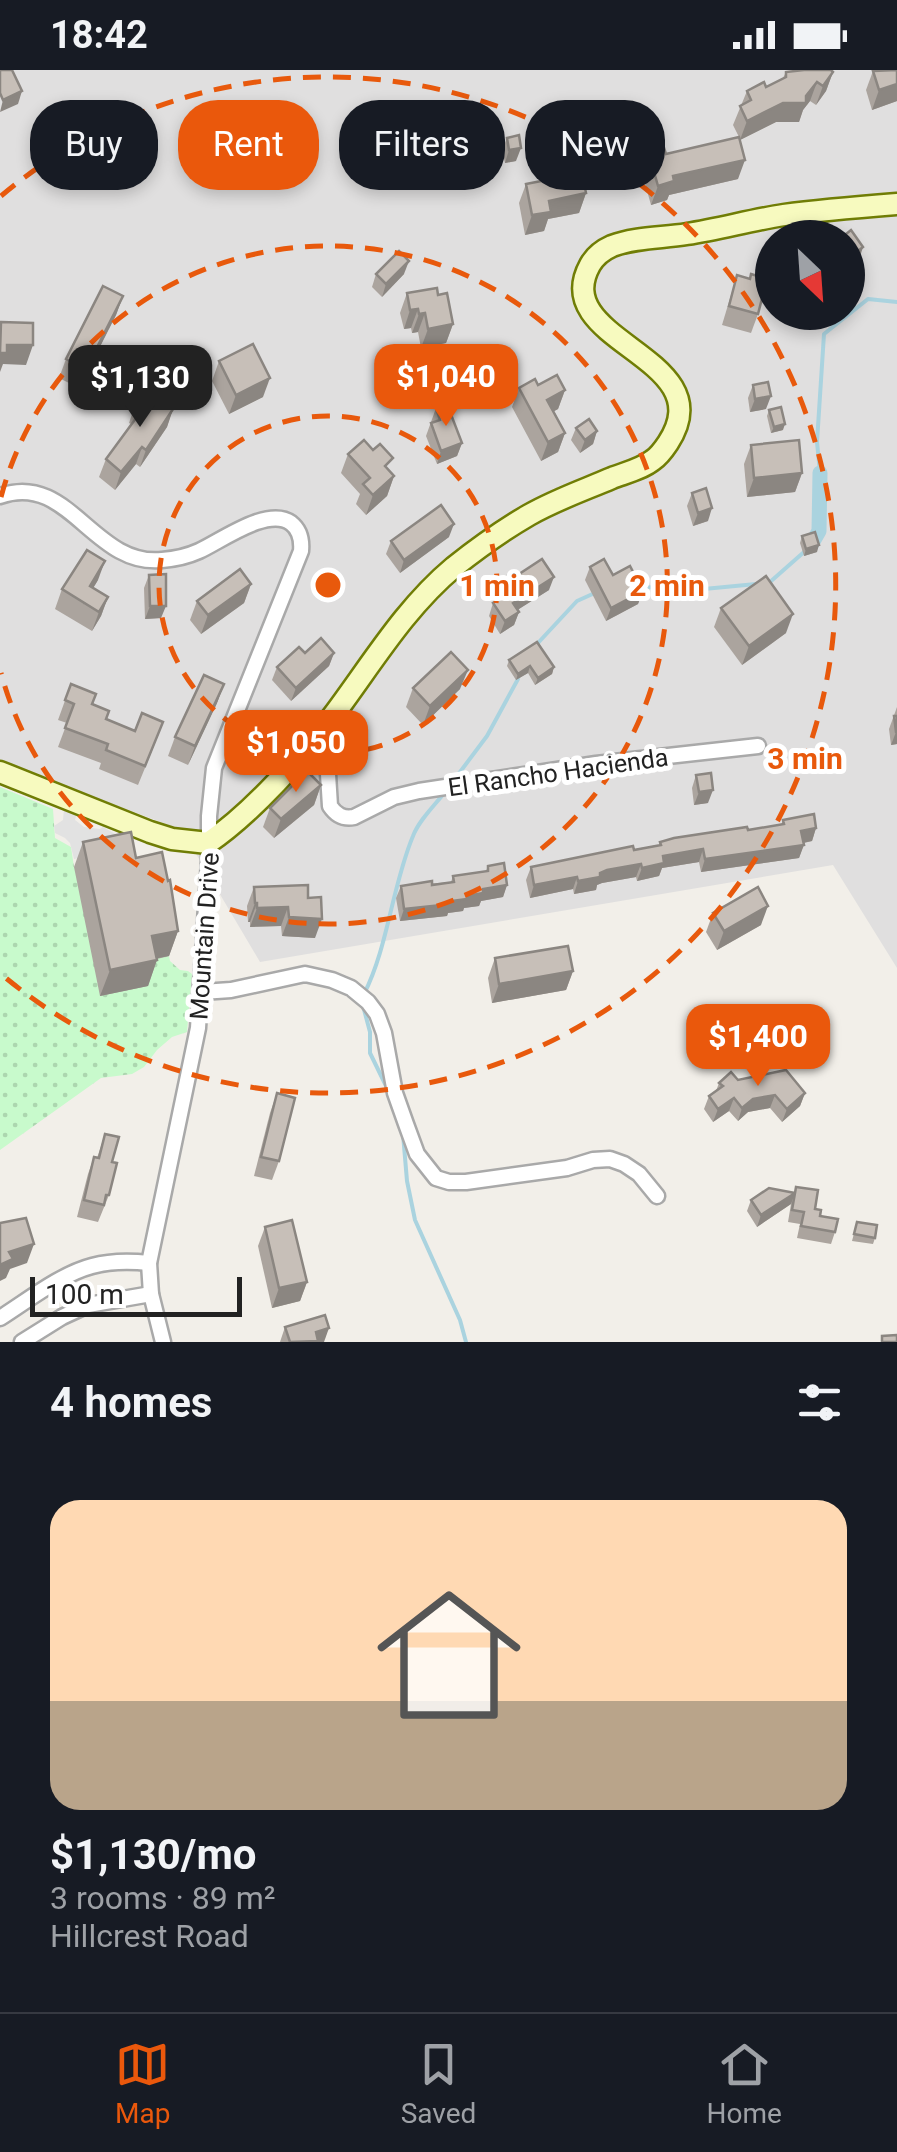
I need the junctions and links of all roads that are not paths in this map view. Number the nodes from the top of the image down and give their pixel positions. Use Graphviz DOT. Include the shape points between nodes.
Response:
graph roads {
  1 [pos="897,204"];
  2 [pos="0,496"];
  3 [pos="326,726"];
  4 [pos="758,746"];
  5 [pos="0,772"];
  6 [pos="208,843"];
  7 [pos="202,992"];
  8 [pos="657,1196"];
  9 [pos="149,1262"];
  10 [pos="151,1294"];
  11 [pos="0,1318"];
  12 [pos="22,1342"];
  13 [pos="163,1342"];
  1 -- 3 [label="main road, Mountain Drive" via="774,217 602,251 587,272 591,313 672,385 678,413 671,440 650,463 529,515 456,566 410,609"];
  2 -- 6 [label="street" via="43,494 124,554 151,560 186,556 264,520 295,527 301,550 214,768"];
  3 -- 4 [label="street, El Rancho Hacienda" via="330,806 347,818 419,791"];
  3 -- 6 [label="main road, Mountain Drive"];
  5 -- 6 [label="main road" via="158,834"];
  6 -- 7 [label="street, Mountain Drive"];
  7 -- 8 [label="street" via="305,974 351,988 377,1014 406,1124 436,1178 466,1182 610,1159 639,1174"];
  7 -- 9 [label="street, Mountain Drive" via="194,1059"];
  9 -- 10 [label="street, Mountain Drive"];
  9 -- 11 [label="street" via="88,1267"];
  10 -- 12 [label="street" via="88,1305"];
  10 -- 13 [label="street, Mountain Drive"];
}
